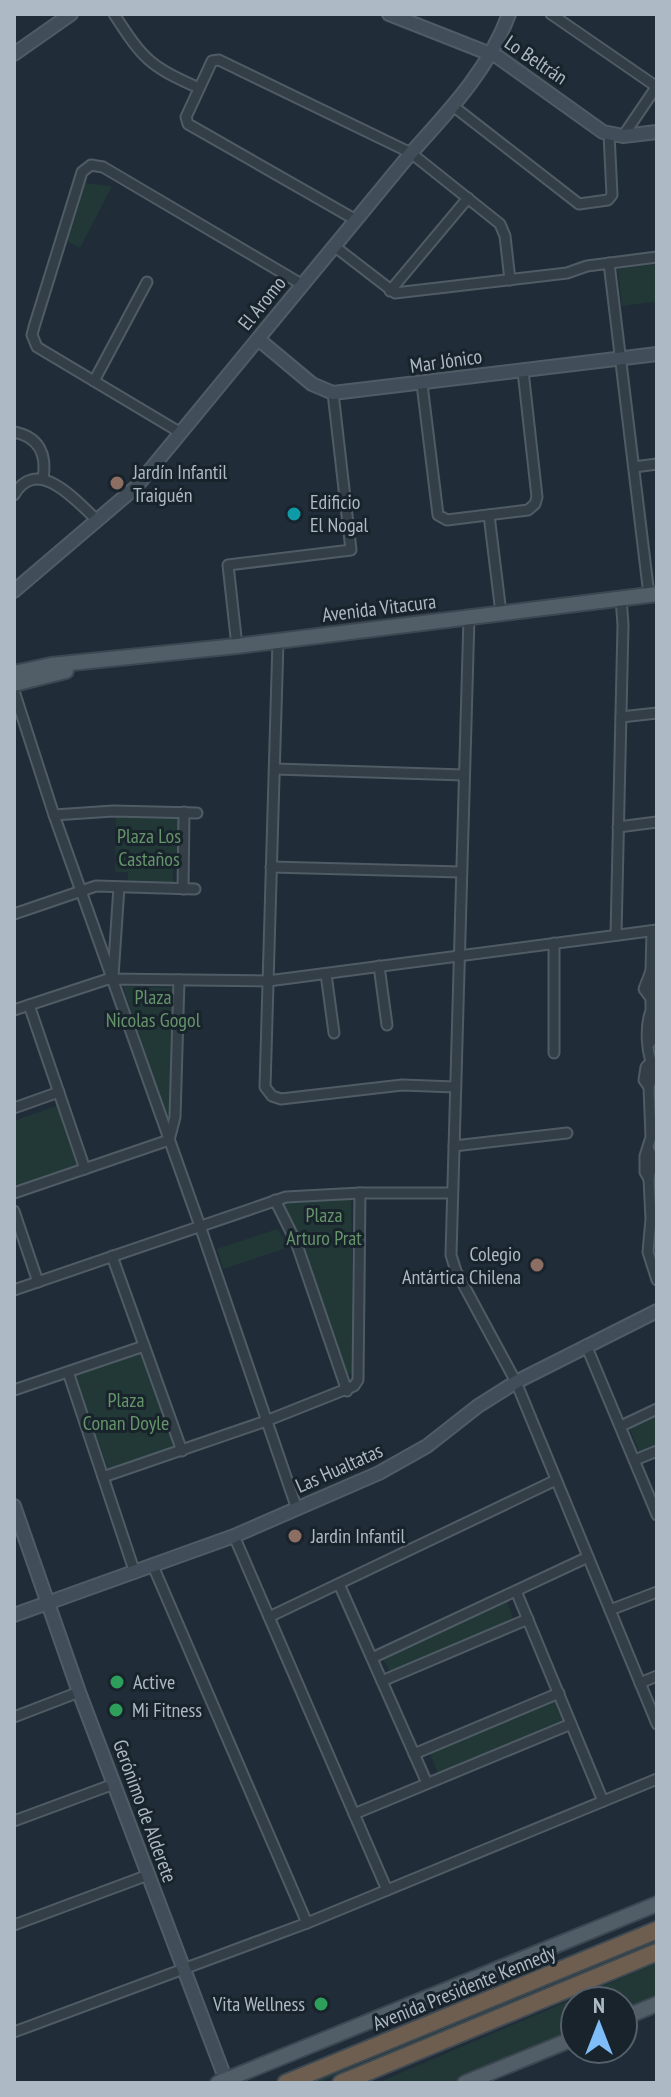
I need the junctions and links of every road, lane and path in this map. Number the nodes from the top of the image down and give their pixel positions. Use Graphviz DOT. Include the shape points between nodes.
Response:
graph roads {
  1 [pos="71,14"];
  2 [pos="114,14"];
  3 [pos="389,14"];
  4 [pos="509,14"];
  5 [pos="551,14"];
  6 [pos="14,54"];
  7 [pos="492,54"];
  8 [pos="657,86"];
  9 [pos="199,88"];
  10 [pos="453,106"];
  11 [pos="657,132"];
  12 [pos="609,134"];
  13 [pos="623,136"];
  14 [pos="411,153"];
  15 [pos="468,198"];
  16 [pos="356,220"];
  17 [pos="334,246"];
  18 [pos="657,257"];
  19 [pos="609,263"];
  20 [pos="510,280"];
  21 [pos="147,282"];
  22 [pos="303,285"];
  23 [pos="390,291"];
  24 [pos="258,339"];
  25 [pos="657,354"];
  26 [pos="621,358"];
  27 [pos="523,371"];
  28 [pos="94,381"];
  29 [pos="422,384"];
  30 [pos="333,393"];
  31 [pos="14,432"];
  32 [pos="181,433"];
  33 [pos="657,464"];
  34 [pos="634,467"];
  35 [pos="43,479"];
  36 [pos="14,495"];
  37 [pos="489,515"];
  38 [pos="98,521"];
  39 [pos="14,591"];
  40 [pos="653,594"];
  41 [pos="621,598"];
  42 [pos="501,613"];
  43 [pos="469,617"];
  44 [pos="278,641"];
  45 [pos="237,646"];
  46 [pos="106,661"];
  47 [pos="14,673"];
  48 [pos="14,684"];
  49 [pos="14,691"];
  50 [pos="657,713"];
  51 [pos="621,717"];
  52 [pos="275,769"];
  53 [pos="464,775"];
  54 [pos="184,812"];
  55 [pos="197,813"];
  56 [pos="54,815"];
  57 [pos="657,822"];
  58 [pos="618,827"];
  59 [pos="271,867"];
  60 [pos="461,872"];
  61 [pos="119,887"];
  62 [pos="183,889"];
  63 [pos="195,889"];
  64 [pos="82,891"];
  65 [pos="14,914"];
  66 [pos="655,931"];
  67 [pos="616,935"];
  68 [pos="554,943"];
  69 [pos="458,956"];
  70 [pos="379,966"];
  71 [pos="326,974"];
  72 [pos="113,979"];
  73 [pos="179,980"];
  74 [pos="268,981"];
  75 [pos="29,1005"];
  76 [pos="14,1010"];
  77 [pos="387,1025"];
  78 [pos="334,1033"];
  79 [pos="554,1053"];
  80 [pos="455,1087"];
  81 [pos="59,1092"];
  82 [pos="14,1108"];
  83 [pos="567,1133"];
  84 [pos="169,1140"];
  85 [pos="454,1146"];
  86 [pos="85,1169"];
  87 [pos="14,1193"];
  88 [pos="360,1193"];
  89 [pos="452,1193"];
  90 [pos="275,1200"];
  91 [pos="14,1211"];
  92 [pos="200,1226"];
  93 [pos="649,1242"];
  94 [pos="657,1254"];
  95 [pos="112,1256"];
  96 [pos="657,1280"];
  97 [pos="38,1282"];
  98 [pos="14,1290"];
  99 [pos="657,1311"];
  100 [pos="586,1345"];
  101 [pos="144,1346"];
  102 [pos="68,1372"];
  103 [pos="516,1382"];
  104 [pos="14,1390"];
  105 [pos="347,1391"];
  106 [pos="657,1409"];
  107 [pos="266,1421"];
  108 [pos="621,1426"];
  109 [pos="182,1451"];
  110 [pos="657,1451"];
  111 [pos="635,1460"];
  112 [pos="103,1477"];
  113 [pos="556,1480"];
  114 [pos="14,1506"];
  115 [pos="297,1509"];
  116 [pos="657,1515"];
  117 [pos="234,1536"];
  118 [pos="588,1557"];
  119 [pos="153,1566"];
  120 [pos="135,1573"];
  121 [pos="339,1584"];
  122 [pos="516,1591"];
  123 [pos="657,1592"];
  124 [pos="47,1604"];
  125 [pos="610,1610"];
  126 [pos="14,1615"];
  127 [pos="269,1617"];
  128 [pos="528,1619"];
  129 [pos="372,1658"];
  130 [pos="657,1676"];
  131 [pos="382,1681"];
  132 [pos="640,1683"];
  133 [pos="79,1692"];
  134 [pos="559,1693"];
  135 [pos="14,1717"];
  136 [pos="571,1724"];
  137 [pos="657,1724"];
  138 [pos="414,1754"];
  139 [pos="657,1779"];
  140 [pos="427,1783"];
  141 [pos="114,1784"];
  142 [pos="603,1801"];
  143 [pos="354,1814"];
  144 [pos="14,1821"];
  145 [pos="148,1875"];
  146 [pos="387,1890"];
  147 [pos="657,1904"];
  148 [pos="307,1923"];
  149 [pos="14,1925"];
  150 [pos="657,1930"];
  151 [pos="657,1952"];
  152 [pos="183,1968"];
  153 [pos="14,2032"];
  154 [pos="559,2045"];
  155 [pos="224,2082"];
  156 [pos="286,2083"];
  157 [pos="341,2083"];
  158 [pos="465,2083"];
  1 -- 6 [label="street"];
  2 -- 9 [label="street" via="154,66"];
  3 -- 7 [label="street, Lo Beltrán"];
  4 -- 7 [label="street, El Aromo"];
  5 -- 8 [label="street"];
  7 -- 10 [label="street, El Aromo"];
  7 -- 12 [label="street, Lo Beltrán"];
  8 -- 13 [label="street"];
  9 -- 14 [label="street" via="212,61 219,60"];
  9 -- 16 [label="street" via="188,124"];
  10 -- 12 [label="street" via="579,204 612,195"];
  10 -- 14 [label="street, El Aromo"];
  11 -- 13 [label="street, Lo Beltrán"];
  12 -- 13 [label="street, Lo Beltrán"];
  14 -- 15 [label="street"];
  14 -- 16 [label="street, El Aromo"];
  15 -- 20 [label="street" via="503,229"];
  15 -- 23 [label="street"];
  16 -- 17 [label="street, El Aromo"];
  17 -- 22 [label="street, El Aromo"];
  17 -- 23 [label="street"];
  18 -- 19 [label="street"];
  19 -- 20 [label="street"];
  19 -- 26 [label="street"];
  20 -- 23 [label="street"];
  21 -- 28 [label="street"];
  22 -- 24 [label="street, El Aromo"];
  22 -- 28 [label="street" via="103,167 91,165 78,180 32,335 37,347"];
  24 -- 30 [label="street" via="312,384"];
  24 -- 32 [label="street, El Aromo"];
  25 -- 26 [label="street, Mar Jónico"];
  26 -- 27 [label="street, Mar Jónico"];
  26 -- 34 [label="street"];
  27 -- 29 [label="street, Mar Jónico"];
  27 -- 37 [label="street" via="536,501 528,510"];
  28 -- 32 [label="street"];
  29 -- 30 [label="street, Mar Jónico"];
  29 -- 37 [label="street" via="438,515 447,520"];
  30 -- 45 [label="street" via="351,550 228,565"];
  31 -- 35 [label="street" via="41,447"];
  32 -- 38 [label="street, El Aromo" via="136,487"];
  33 -- 34 [label="street"];
  34 -- 40 [label="street"];
  35 -- 36 [label="street"];
  35 -- 38 [label="street"];
  37 -- 42 [label="street"];
  38 -- 39 [label="street, El Aromo"];
  40 -- 41 [label="main road, Avenida Vitacura"];
  41 -- 42 [label="main road, Avenida Vitacura"];
  41 -- 51 [label="street"];
  42 -- 43 [label="main road, Avenida Vitacura"];
  43 -- 44 [label="main road, Avenida Vitacura"];
  43 -- 53 [label="street"];
  44 -- 45 [label="main road, Avenida Vitacura"];
  44 -- 52 [label="street"];
  45 -- 46 [label="main road, Avenida Vitacura"];
  46 -- 47 [label="main road, Avenida Vitacura"];
  46 -- 48 [label="main road, Avenida Vitacura"];
  49 -- 56 [label="street"];
  50 -- 51 [label="street"];
  51 -- 58 [label="street"];
  52 -- 53 [label="street"];
  52 -- 59 [label="street"];
  53 -- 60 [label="street"];
  54 -- 55 [label="street"];
  54 -- 56 [label="street"];
  54 -- 62 [label="street"];
  56 -- 64 [label="street"];
  57 -- 58 [label="street"];
  58 -- 67 [label="street"];
  59 -- 60 [label="street"];
  59 -- 74 [label="street"];
  60 -- 69 [label="street"];
  61 -- 62 [label="street"];
  61 -- 64 [label="street"];
  61 -- 72 [label="street"];
  62 -- 63 [label="street"];
  64 -- 65 [label="street"];
  64 -- 72 [label="street"];
  66 -- 67 [label="street"];
  66 -- 93 [label="street"];
  67 -- 68 [label="street"];
  68 -- 69 [label="street"];
  68 -- 79 [label="street"];
  69 -- 70 [label="street"];
  69 -- 80 [label="street"];
  70 -- 71 [label="street"];
  70 -- 77 [label="street"];
  71 -- 74 [label="street"];
  71 -- 78 [label="street"];
  72 -- 73 [label="street"];
  72 -- 75 [label="street"];
  72 -- 84 [label="street"];
  73 -- 74 [label="street"];
  73 -- 84 [label="street" via="175,1117"];
  74 -- 80 [label="street" via="264,1083 272,1096 402,1085"];
  75 -- 76 [label="street"];
  75 -- 81 [label="street"];
  80 -- 85 [label="street"];
  81 -- 82 [label="street"];
  81 -- 86 [label="street"];
  83 -- 85 [label="street"];
  84 -- 86 [label="street"];
  84 -- 92 [label="street"];
  85 -- 89 [label="street"];
  86 -- 87 [label="street"];
  88 -- 89 [label="street"];
  88 -- 90 [label="street"];
  88 -- 105 [label="street" via="358,1380"];
  89 -- 103 [label="street" via="450,1244 456,1271"];
  90 -- 92 [label="street"];
  90 -- 105 [label="street" via="296,1242"];
  91 -- 97 [label="street"];
  92 -- 95 [label="street"];
  92 -- 107 [label="street"];
  93 -- 94 [label="street"];
  93 -- 96 [label="street"];
  95 -- 97 [label="street"];
  95 -- 101 [label="street"];
  97 -- 98 [label="street"];
  99 -- 100 [label="street, Las Hualtatas"];
  100 -- 103 [label="street, Las Hualtatas"];
  100 -- 108 [label="street"];
  101 -- 102 [label="street"];
  101 -- 109 [label="street"];
  102 -- 104 [label="street"];
  102 -- 112 [label="street"];
  103 -- 113 [label="street"];
  103 -- 115 [label="street, Las Hualtatas" via="410,1457"];
  105 -- 107 [label="street"];
  106 -- 108 [label="street"];
  107 -- 109 [label="street"];
  107 -- 115 [label="street"];
  108 -- 111 [label="street"];
  109 -- 112 [label="street"];
  110 -- 111 [label="street"];
  111 -- 116 [label="street"];
  112 -- 120 [label="street"];
  113 -- 118 [label="street"];
  113 -- 121 [label="street"];
  114 -- 124 [label="street, Gerónimo de Alderete"];
  115 -- 117 [label="street, Las Hualtatas"];
  117 -- 119 [label="street, Las Hualtatas"];
  117 -- 127 [label="street"];
  118 -- 122 [label="street"];
  118 -- 125 [label="street"];
  119 -- 120 [label="street, Las Hualtatas"];
  119 -- 148 [label="street"];
  120 -- 124 [label="street, Las Hualtatas"];
  121 -- 127 [label="street"];
  121 -- 129 [label="street"];
  122 -- 128 [label="street"];
  122 -- 129 [label="street"];
  123 -- 125 [label="street"];
  124 -- 126 [label="street, Las Hualtatas"];
  124 -- 133 [label="street, Gerónimo de Alderete"];
  125 -- 132 [label="street"];
  127 -- 143 [label="street"];
  128 -- 131 [label="street"];
  128 -- 134 [label="street"];
  129 -- 131 [label="street"];
  130 -- 132 [label="street"];
  131 -- 138 [label="street"];
  132 -- 137 [label="street"];
  133 -- 135 [label="street"];
  133 -- 141 [label="street, Gerónimo de Alderete"];
  134 -- 136 [label="street"];
  134 -- 138 [label="street"];
  136 -- 140 [label="street"];
  136 -- 142 [label="street"];
  138 -- 140 [label="street"];
  139 -- 142 [label="street"];
  140 -- 143 [label="street"];
  141 -- 144 [label="street"];
  141 -- 145 [label="street, Gerónimo de Alderete"];
  142 -- 146 [label="street"];
  143 -- 146 [label="street"];
  145 -- 149 [label="street"];
  145 -- 152 [label="street, Gerónimo de Alderete"];
  146 -- 148 [label="street"];
  147 -- 155 [label="main road"];
  148 -- 152 [label="street"];
  150 -- 156 [label="highway, Avenida Presidente Kennedy"];
  151 -- 157 [label="highway, Avenida Presidente Kennedy"];
  152 -- 153 [label="street"];
  152 -- 155 [label="street, Gerónimo de Alderete"];
  154 -- 158 [label="main road"];
}
